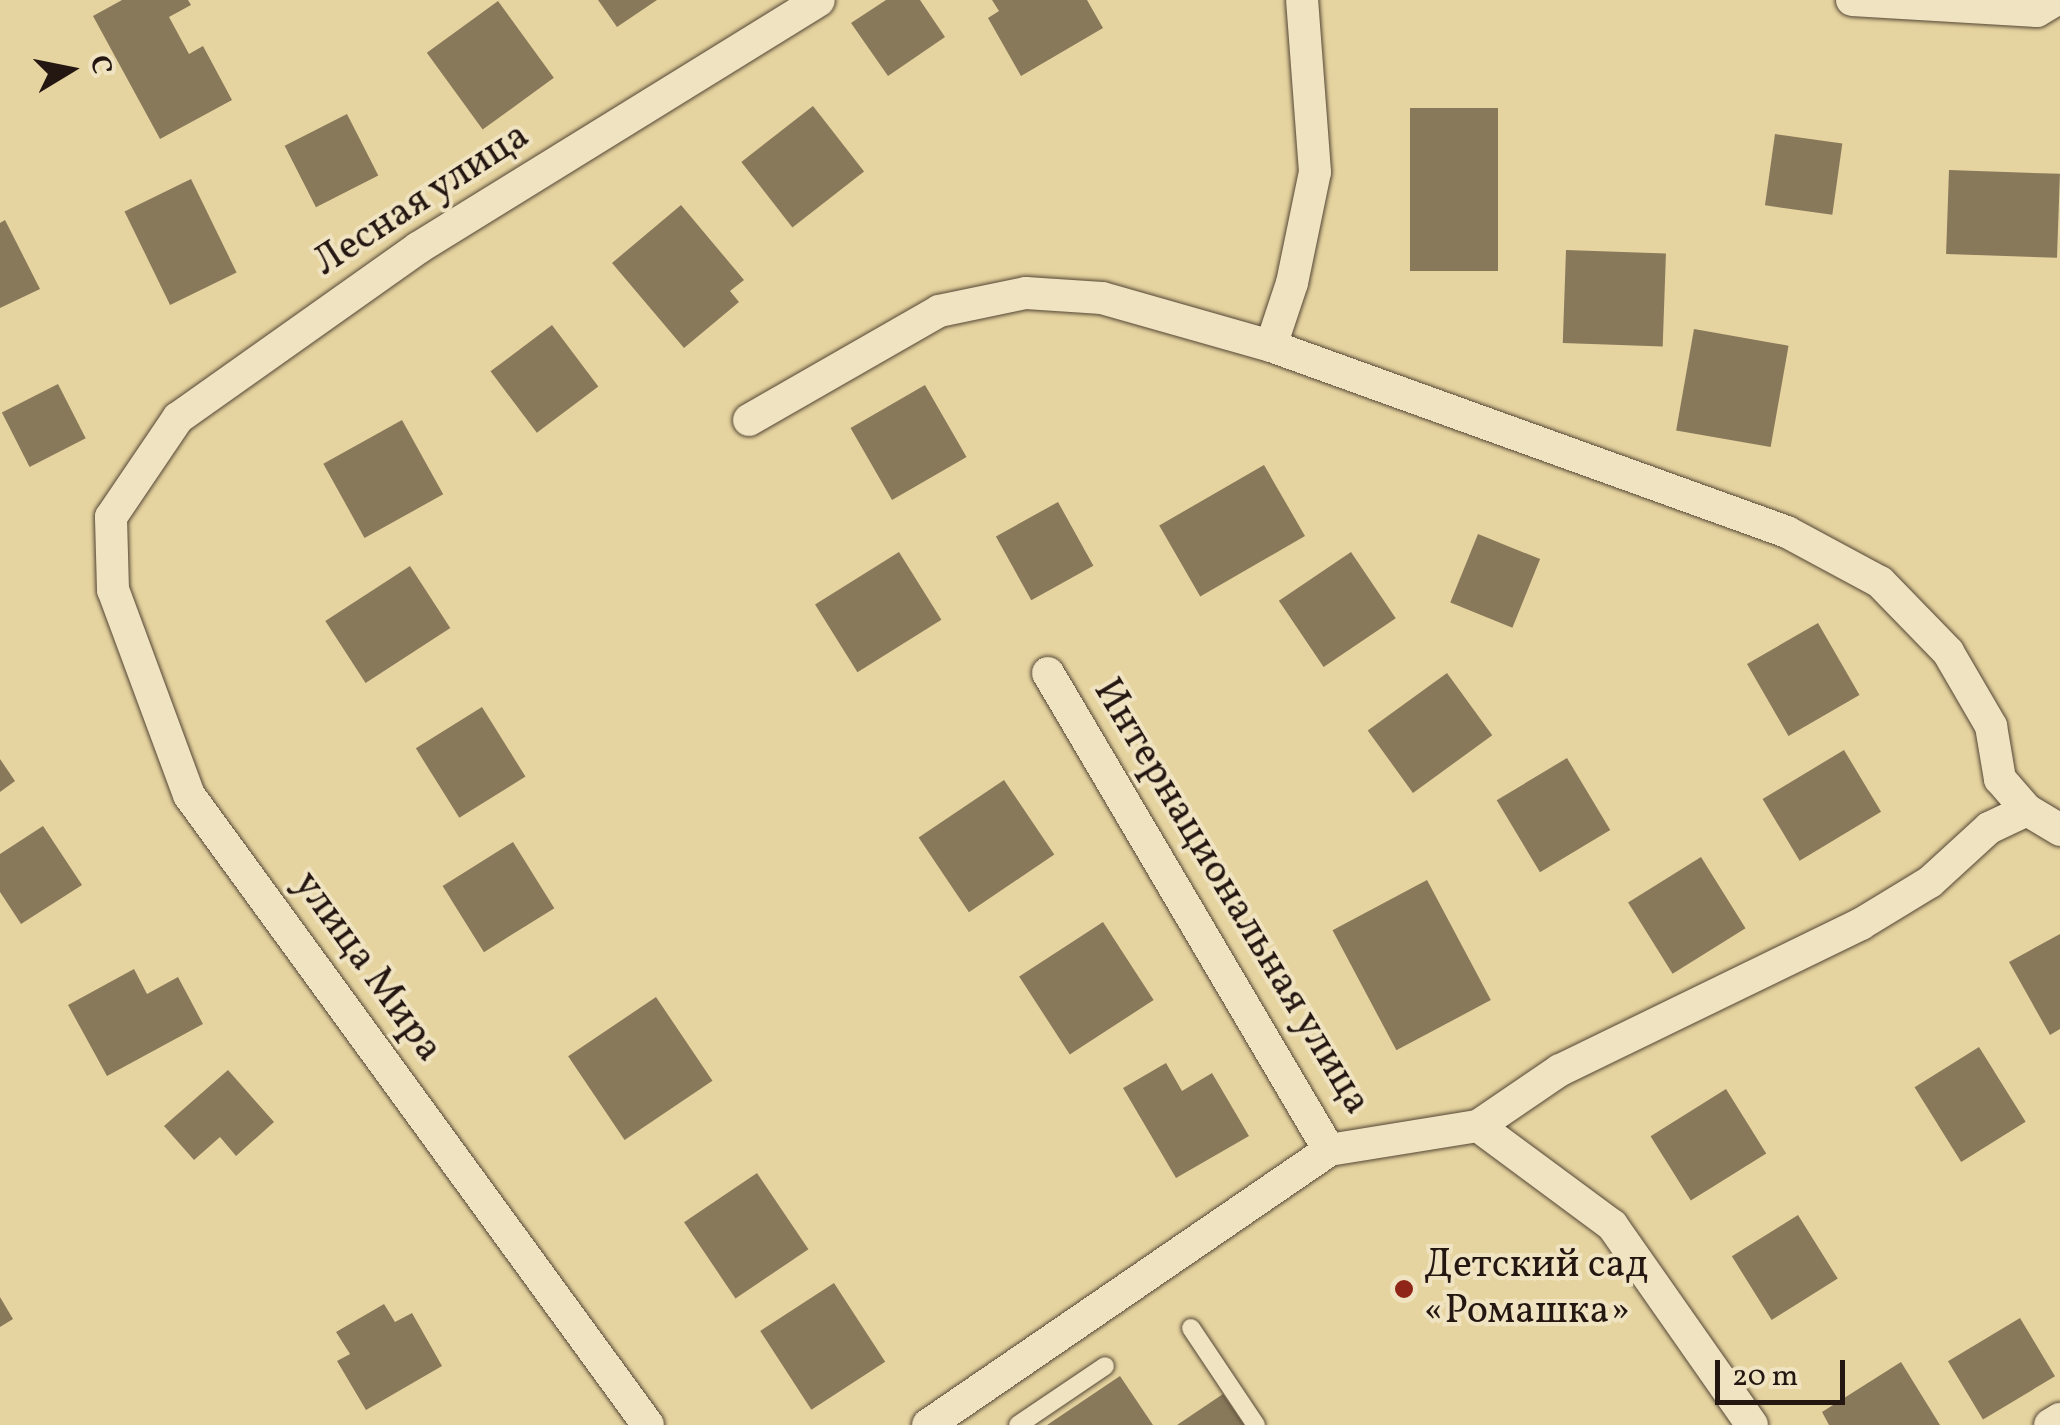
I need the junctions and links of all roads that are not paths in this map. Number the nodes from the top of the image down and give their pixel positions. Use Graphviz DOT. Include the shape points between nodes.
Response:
graph roads {
  1 [pos="819,0"];
  2 [pos="1302,0"];
  3 [pos="1852,0"];
  4 [pos="2055,0"];
  5 [pos="1271,346"];
  6 [pos="748,420"];
  7 [pos="111,517"];
  8 [pos="1048,674"];
  9 [pos="2027,810"];
  10 [pos="2060,830"];
  11 [pos="1478,1126"];
  12 [pos="1328,1150"];
  13 [pos="1191,1328"];
  14 [pos="1105,1366"];
  15 [pos="2060,1418"];
  16 [pos="648,1425"];
  17 [pos="928,1425"];
  18 [pos="1018,1425"];
  19 [pos="1256,1425"];
  20 [pos="1752,1425"];
  21 [pos="2050,1425"];
  1 -- 7 [label="street, Лесная улица" via="418,248 178,418"];
  2 -- 5 [label="street" via="1315,172"];
  3 -- 4 [label="street" via="2037,11"];
  5 -- 6 [label="street" via="1102,298 1026,294 938,312"];
  5 -- 9 [label="street" via="1787,532 1880,582 1948,652 1991,726 2000,779"];
  7 -- 16 [label="street, улица Мира" via="113,590 189,795"];
  8 -- 12 [label="street, Интернациональная улица"];
  9 -- 10 [label="street"];
  9 -- 11 [label="street" via="1989,828 1930,882 1861,924 1560,1070"];
  11 -- 12 [label="street, Интернациональная улица"];
  11 -- 20 [label="street" via="1612,1225"];
  12 -- 17 [label="street"];
  13 -- 19 [label="lane"];
  14 -- 18 [label="lane"];
  15 -- 21 [label="street"];
}
